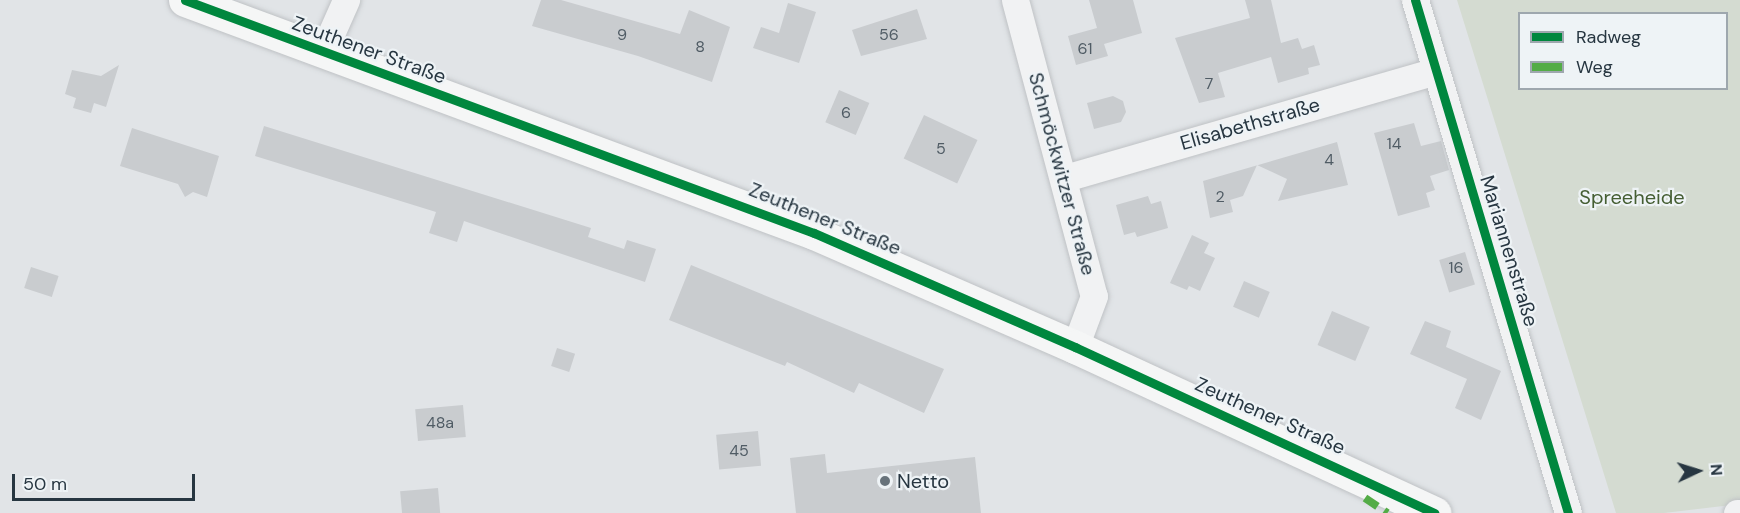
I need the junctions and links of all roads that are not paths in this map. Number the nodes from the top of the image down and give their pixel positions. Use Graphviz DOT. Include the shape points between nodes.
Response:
graph roads {
  1 [pos="185,0"];
  2 [pos="346,0"];
  3 [pos="1015,0"];
  4 [pos="1415,0"];
  5 [pos="323,52"];
  6 [pos="1436,71"];
  7 [pos="1065,178"];
  8 [pos="1075,347"];
  9 [pos="1435,513"];
  10 [pos="1568,513"];
  1 -- 5 [label="main road, Zeuthener Straße"];
  2 -- 5 [label="street"];
  3 -- 7 [label="street, Schmöckwitzer Straße"];
  4 -- 6 [label="street, Mariannenstraße"];
  5 -- 8 [label="main road, Zeuthener Straße" via="803,229"];
  6 -- 7 [label="street, Elisabethstraße"];
  6 -- 10 [label="street, Mariannenstraße"];
  7 -- 8 [label="street, Schmöckwitzer Straße" via="1094,296"];
  8 -- 9 [label="main road, Zeuthener Straße"];
}
